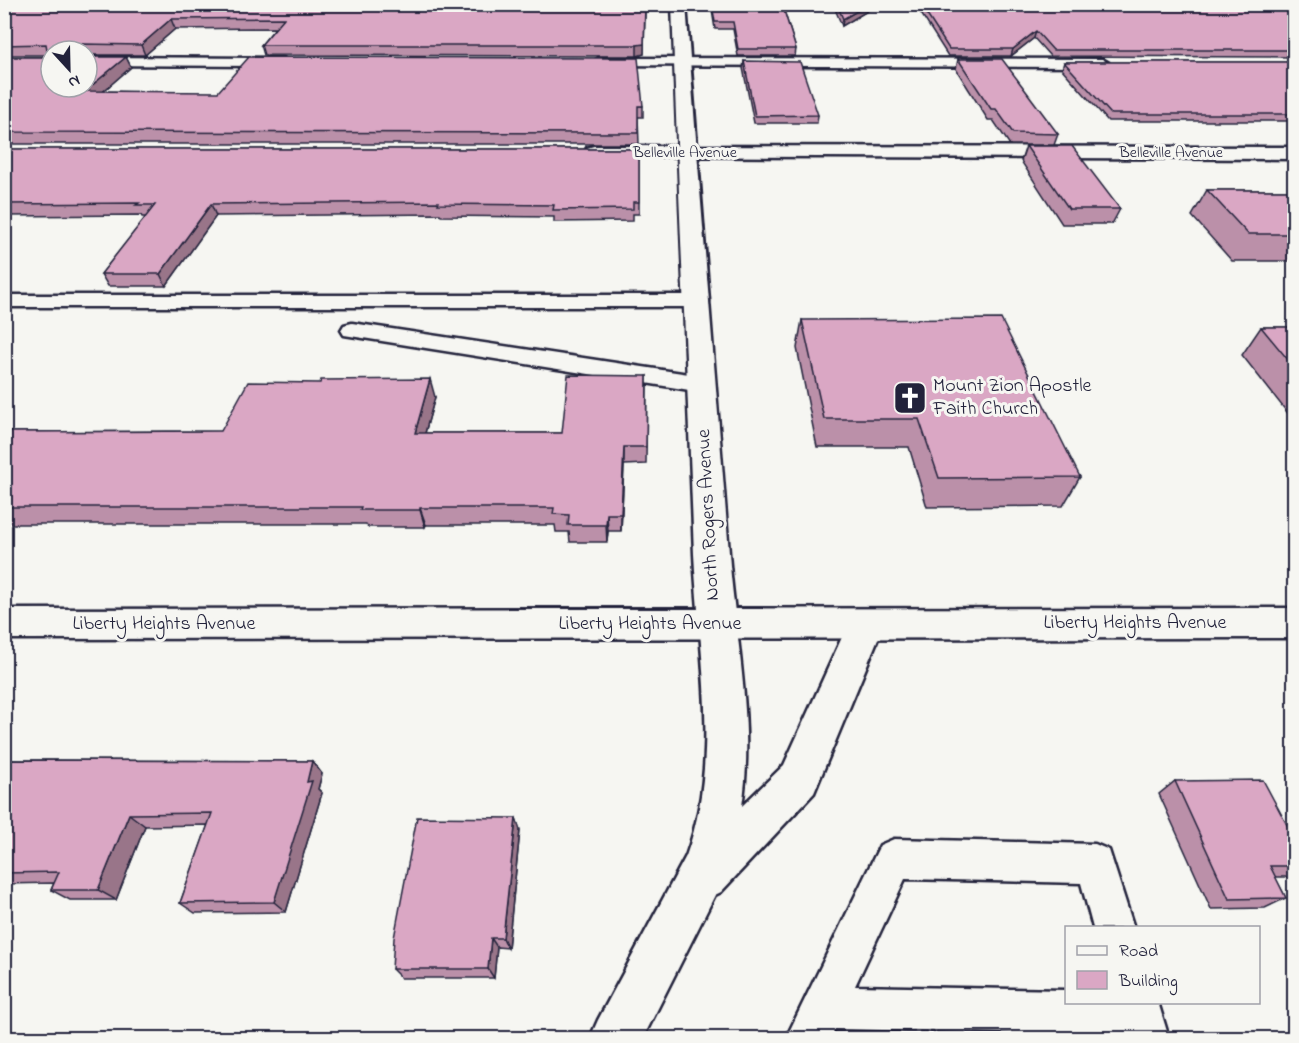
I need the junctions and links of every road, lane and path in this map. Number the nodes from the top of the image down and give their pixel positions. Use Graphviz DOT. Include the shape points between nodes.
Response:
graph roads {
  1 [pos="679,4"];
  2 [pos="99,61"];
  3 [pos="301,62"];
  4 [pos="587,62"];
  5 [pos="682,63"];
  6 [pos="1118,63"];
  7 [pos="578,153"];
  8 [pos="686,153"];
  9 [pos="1294,153"];
  10 [pos="4,301"];
  11 [pos="698,301"];
  12 [pos="352,330"];
  13 [pos="702,384"];
  14 [pos="1294,623"];
  15 [pos="4,624"];
  16 [pos="715,624"];
  17 [pos="867,624"];
  18 [pos="698,884"];
  19 [pos="1114,926"];
  20 [pos="1140,1018"];
  21 [pos="816,1023"];
  22 [pos="616,1038"];
  1 -- 5 [label="street, North Rogers Avenue"];
  2 -- 3 [label="lane"];
  4 -- 5 [label="lane"];
  5 -- 6 [label="lane"];
  5 -- 8 [label="street, North Rogers Avenue"];
  7 -- 8 [label="street, Belleville Avenue"];
  8 -- 9 [label="street, Belleville Avenue"];
  8 -- 11 [label="street, North Rogers Avenue"];
  10 -- 11 [label="lane"];
  11 -- 13 [label="street, North Rogers Avenue"];
  12 -- 13 [label="lane"];
  13 -- 16 [label="street, North Rogers Avenue"];
  14 -- 17 [label="street, Liberty Heights Avenue"];
  15 -- 16 [label="street, Liberty Heights Avenue"];
  16 -- 17 [label="street, Liberty Heights Avenue"];
  16 -- 18 [label="street, North Rogers Avenue" via="725,759 723,794"];
  17 -- 18 [label="street" via="799,779"];
  18 -- 22 [label="street, North Rogers Avenue"];
  19 -- 21 [label="lane" via="1095,864 894,859"];
  20 -- 21 [label="lane"];
}
